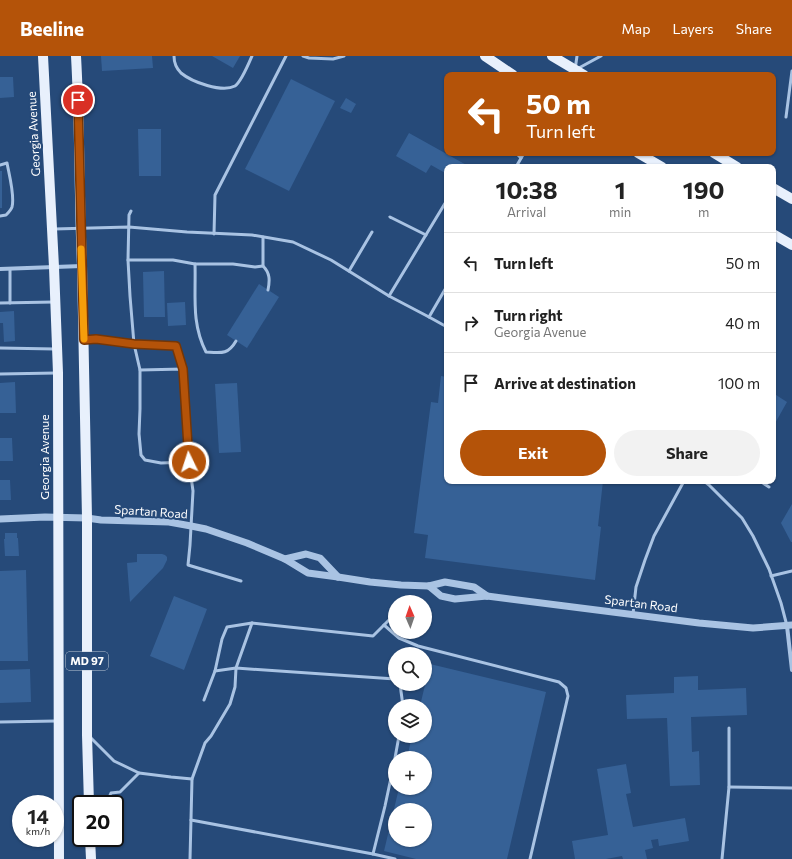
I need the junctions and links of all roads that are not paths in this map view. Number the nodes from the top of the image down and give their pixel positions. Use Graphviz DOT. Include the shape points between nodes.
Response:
graph roads {
  1 [pos="43,56"];
  2 [pos="76,56"];
  3 [pos="174,56"];
  4 [pos="252,56"];
  5 [pos="286,56"];
  6 [pos="303,56"];
  7 [pos="344,56"];
  8 [pos="485,56"];
  9 [pos="552,56"];
  10 [pos="578,56"];
  11 [pos="601,56"];
  12 [pos="792,71"];
  13 [pos="509,72"];
  14 [pos="576,72"];
  15 [pos="577,72"];
  16 [pos="578,72"];
  17 [pos="786,117"];
  18 [pos="643,156"];
  19 [pos="719,156"];
  20 [pos="521,158"];
  21 [pos="518,164"];
  22 [pos="657,164"];
  23 [pos="732,164"];
  24 [pos="0,165"];
  25 [pos="776,190"];
  26 [pos="792,199"];
  27 [pos="444,205"];
  28 [pos="131,211"];
  29 [pos="0,216"];
  30 [pos="390,217"];
  31 [pos="129,227"];
  32 [pos="80,228"];
  33 [pos="52,229"];
  34 [pos="372,232"];
  35 [pos="214,234"];
  36 [pos="426,235"];
  37 [pos="776,236"];
  38 [pos="263,237"];
  39 [pos="792,245"];
  40 [pos="128,260"];
  41 [pos="195,264"];
  42 [pos="82,266"];
  43 [pos="263,266"];
  44 [pos="54,267"];
  45 [pos="0,269"];
  46 [pos="10,269"];
  47 [pos="349,271"];
  48 [pos="268,290"];
  49 [pos="444,291"];
  50 [pos="389,296"];
  51 [pos="55,302"];
  52 [pos="0,303"];
  53 [pos="10,303"];
  54 [pos="429,317"];
  55 [pos="444,325"];
  56 [pos="84,340"];
  57 [pos="236,341"];
  58 [pos="134,344"];
  59 [pos="0,348"];
  60 [pos="57,349"];
  61 [pos="183,369"];
  62 [pos="140,370"];
  63 [pos="58,373"];
  64 [pos="0,374"];
  65 [pos="189,462"];
  66 [pos="682,484"];
  67 [pos="708,484"];
  68 [pos="764,484"];
  69 [pos="769,487"];
  70 [pos="58,518"];
  71 [pos="87,518"];
  72 [pos="0,519"];
  73 [pos="191,526"];
  74 [pos="285,559"];
  75 [pos="792,570"];
  76 [pos="338,576"];
  77 [pos="771,576"];
  78 [pos="241,581"];
  79 [pos="429,586"];
  80 [pos="487,596"];
  81 [pos="633,615"];
  82 [pos="388,621"];
  83 [pos="252,622"];
  84 [pos="384,625"];
  85 [pos="789,626"];
  86 [pos="236,668"];
  87 [pos="792,670"];
  88 [pos="215,671"];
  89 [pos="388,679"];
  90 [pos="204,700"];
  91 [pos="59,721"];
  92 [pos="0,722"];
  93 [pos="729,728"];
  94 [pos="87,734"];
  95 [pos="138,773"];
  96 [pos="192,779"];
  97 [pos="729,787"];
  98 [pos="792,788"];
  99 [pos="388,792"];
  100 [pos="89,795"];
  101 [pos="110,795"];
  102 [pos="191,820"];
  103 [pos="90,847"];
  104 [pos="373,854"];
  105 [pos="60,859"];
  106 [pos="91,859"];
  107 [pos="190,859"];
  108 [pos="395,859"];
  109 [pos="530,859"];
  110 [pos="722,859"];
  1 -- 33 [label="main road, Georgia Avenue"];
  2 -- 32 [label="main road, MD 97"];
  3 -- 4 [label="lane" via="180,72 190,79 211,87 228,88 236,85"];
  5 -- 35 [label="lane" via="215,194"];
  6 -- 7 [label="lane" via="333,59"];
  8 -- 13 [label="main road"];
  9 -- 14 [label="main road"];
  10 -- 15 [label="lane"];
  11 -- 16 [label="lane"];
  12 -- 17 [label="lane"];
  18 -- 22 [label="main road"];
  19 -- 23 [label="main road"];
  20 -- 21 [label="lane"];
  24 -- 29 [label="lane" via="7,163 12,209 6,215"];
  25 -- 26 [label="main road"];
  27 -- 36 [label="lane"];
  28 -- 31 [label="lane"];
  30 -- 36 [label="lane"];
  31 -- 32 [label="lane"];
  31 -- 35 [label="lane"];
  31 -- 40 [label="lane"];
  32 -- 33 [label="lane"];
  32 -- 42 [label="main road, MD 97"];
  33 -- 44 [label="main road, Georgia Avenue"];
  34 -- 47 [label="lane"];
  35 -- 38 [label="lane"];
  36 -- 50 [label="lane"];
  37 -- 39 [label="main road"];
  38 -- 43 [label="lane"];
  38 -- 47 [label="lane" via="293,242"];
  40 -- 41 [label="lane" via="173,260"];
  40 -- 58 [label="lane"];
  41 -- 43 [label="lane"];
  41 -- 57 [label="lane" via="195,315 206,352 222,353 231,349"];
  42 -- 44 [label="street"];
  42 -- 56 [label="main road, MD 97"];
  43 -- 48 [label="lane" via="270,280"];
  44 -- 46 [label="street"];
  44 -- 51 [label="main road, Georgia Avenue"];
  45 -- 46 [label="street"];
  46 -- 53 [label="lane"];
  47 -- 50 [label="lane"];
  49 -- 54 [label="lane"];
  50 -- 54 [label="lane"];
  51 -- 53 [label="lane"];
  51 -- 60 [label="main road, Georgia Avenue"];
  52 -- 53 [label="lane"];
  54 -- 55 [label="lane"];
  56 -- 58 [label="lane"];
  56 -- 71 [label="main road, MD 97"];
  58 -- 61 [label="lane" via="176,346"];
  58 -- 62 [label="lane"];
  59 -- 60 [label="lane"];
  60 -- 63 [label="main road, Georgia Avenue"];
  61 -- 62 [label="lane"];
  61 -- 65 [label="lane"];
  62 -- 65 [label="lane" via="141,455 145,460 161,463"];
  63 -- 64 [label="lane"];
  63 -- 70 [label="main road, Georgia Avenue"];
  65 -- 73 [label="lane" via="193,491"];
  66 -- 81 [label="lane" via="654,536 636,587"];
  67 -- 77 [label="lane" via="742,518"];
  68 -- 69 [label="lane"];
  70 -- 71 [label="street, Spartan Road"];
  70 -- 72 [label="street, Spartan Road"];
  70 -- 91 [label="main road, Georgia Avenue"];
  71 -- 73 [label="street, Spartan Road" via="169,522"];
  71 -- 94 [label="main road, MD 97"];
  73 -- 74 [label="street, Spartan Road" via="247,543"];
  73 -- 78 [label="lane" via="188,565"];
  74 -- 76 [label="street, Spartan Road" via="308,573"];
  74 -- 76 [label="street" via="306,554 320,558"];
  75 -- 77 [label="lane"];
  76 -- 79 [label="street, Spartan Road" via="370,582"];
  77 -- 85 [label="lane"];
  79 -- 80 [label="street, Spartan Road" via="445,582 474,587"];
  79 -- 80 [label="street, Spartan Road" via="441,596 456,599"];
  80 -- 81 [label="street, Spartan Road"];
  81 -- 85 [label="street, Spartan Road" via="752,628"];
  82 -- 84 [label="lane"];
  83 -- 84 [label="lane" via="373,636"];
  83 -- 86 [label="lane"];
  83 -- 88 [label="lane" via="227,627"];
  84 -- 109 [label="lane" via="399,638 418,646 559,682 566,688 568,696"];
  85 -- 87 [label="street"];
  86 -- 88 [label="lane"];
  86 -- 89 [label="lane"];
  86 -- 96 [label="lane" via="235,688 230,704 205,743"];
  88 -- 90 [label="lane"];
  91 -- 92 [label="lane"];
  91 -- 105 [label="main road, Georgia Avenue"];
  93 -- 97 [label="lane"];
  94 -- 95 [label="lane" via="114,761"];
  94 -- 100 [label="main road, MD 97"];
  95 -- 96 [label="lane"];
  95 -- 101 [label="lane" via="120,792"];
  96 -- 102 [label="lane"];
  97 -- 98 [label="lane"];
  97 -- 110 [label="lane"];
  99 -- 104 [label="lane"];
  102 -- 104 [label="lane"];
  102 -- 107 [label="lane"];
  103 -- 106 [label="main road"];
  104 -- 108 [label="lane"];
}
